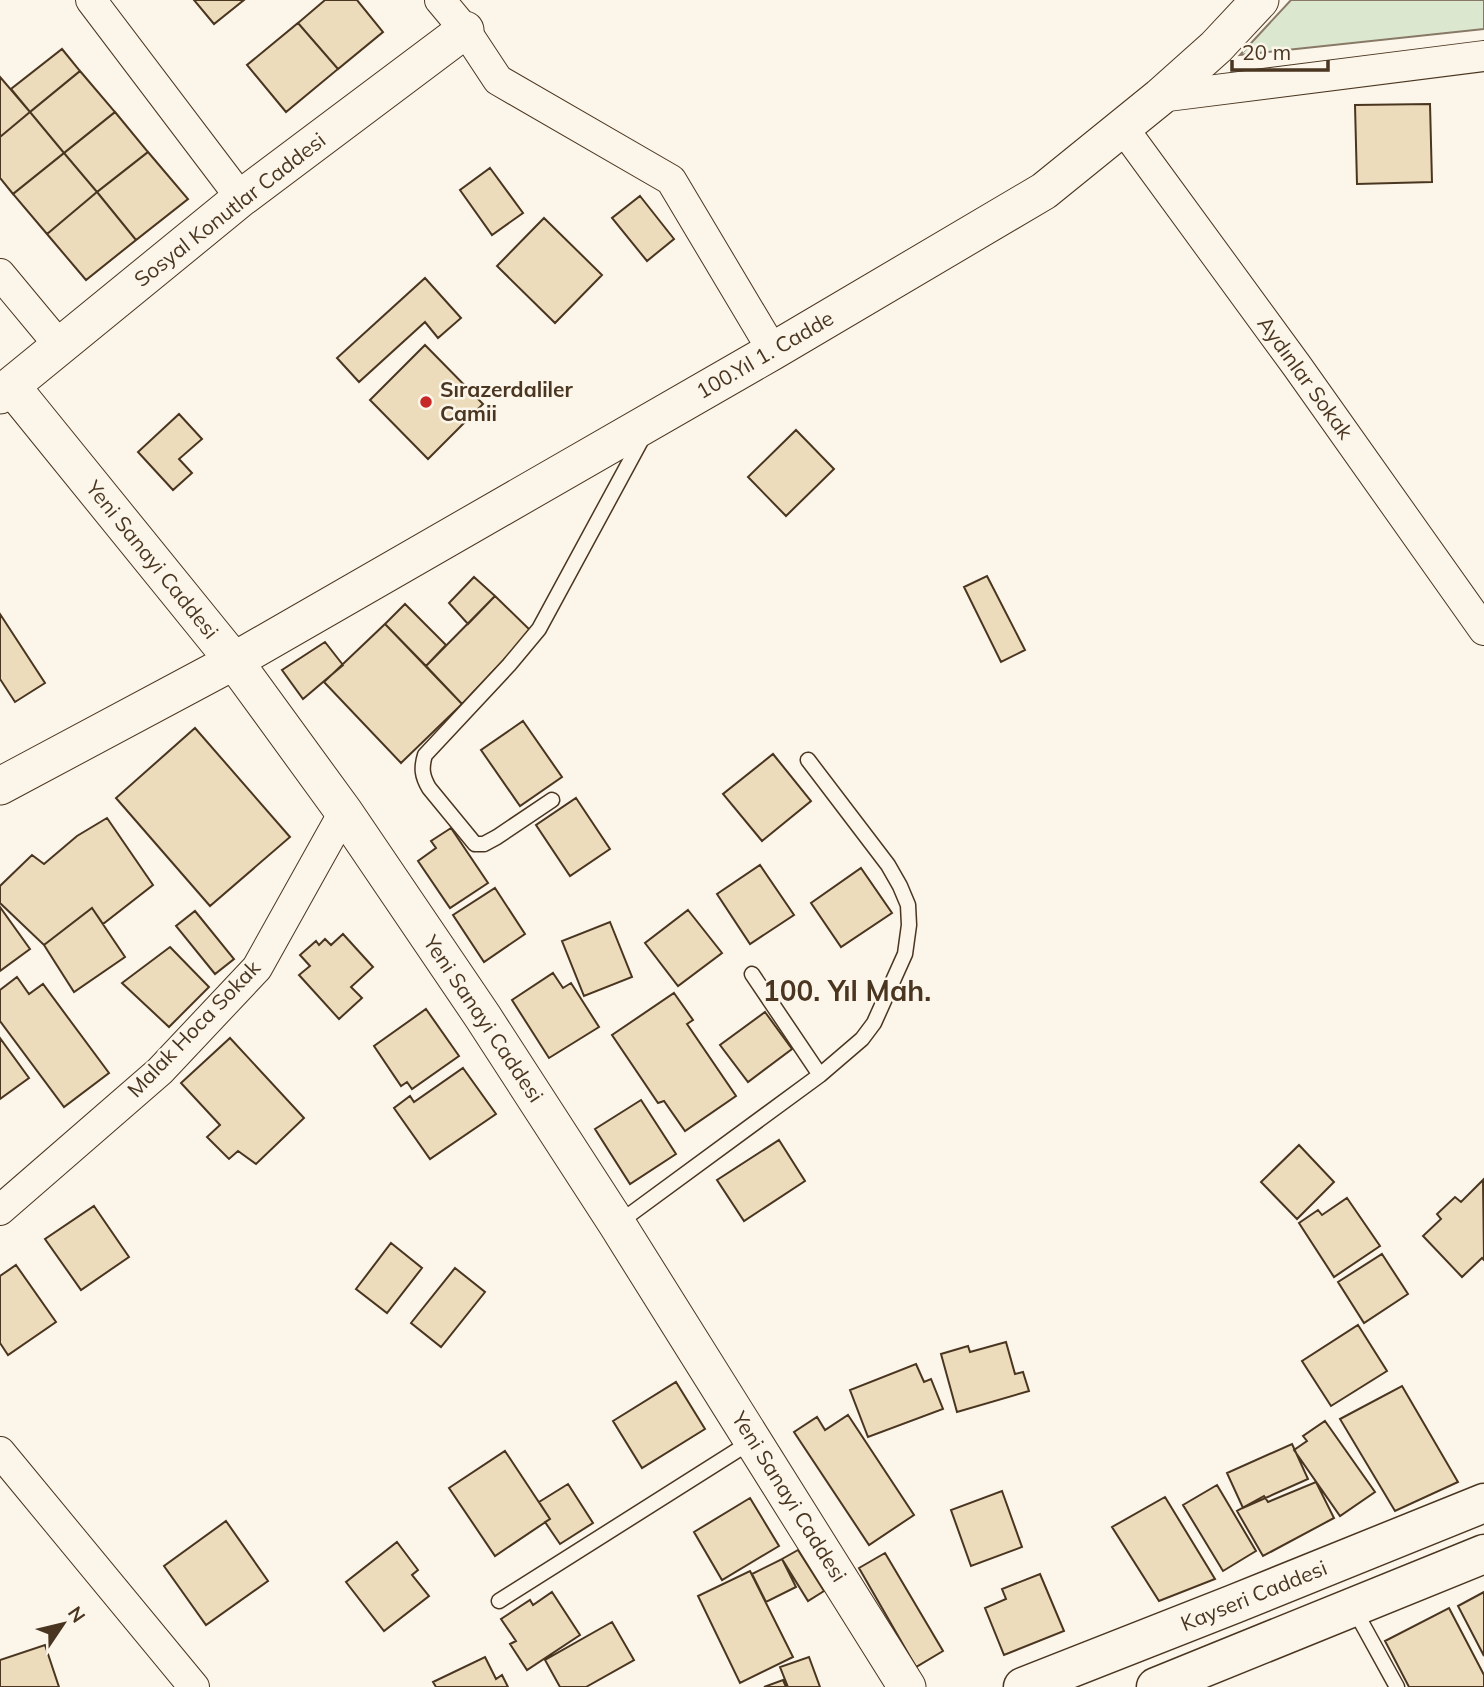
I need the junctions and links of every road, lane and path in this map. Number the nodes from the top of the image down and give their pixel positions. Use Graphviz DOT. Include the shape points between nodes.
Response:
graph roads {
  1 [pos="90,0"];
  2 [pos="1260,0"];
  3 [pos="457,11"];
  4 [pos="1484,56"];
  5 [pos="1160,97"];
  6 [pos="1123,128"];
  7 [pos="242,198"];
  8 [pos="0,274"];
  9 [pos="59,345"];
  10 [pos="773,351"];
  11 [pos="6,390"];
  12 [pos="652,421"];
  13 [pos="1484,630"];
  14 [pos="234,661"];
  15 [pos="808,760"];
  16 [pos="0,786"];
  17 [pos="552,800"];
  18 [pos="344,812"];
  19 [pos="752,974"];
  20 [pos="820,1075"];
  21 [pos="0,1210"];
  22 [pos="617,1224"];
  23 [pos="753,1440"];
  24 [pos="0,1452"];
  25 [pos="1484,1503"];
  26 [pos="1484,1554"];
  27 [pos="499,1601"];
  28 [pos="1354,1608"];
  29 [pos="194,1687"];
  30 [pos="907,1687"];
  31 [pos="1023,1687"];
  32 [pos="1156,1687"];
  33 [pos="1396,1687"];
  1 -- 7 [label="street"];
  2 -- 5 [label="street, 100.Yıl 1. Cadde"];
  3 -- 7 [label="street, Sosyal Konutlar Caddesi"];
  3 -- 10 [label="street" via="498,80 671,180"];
  4 -- 5 [label="street"];
  5 -- 6 [label="street, 100.Yıl 1. Cadde"];
  6 -- 10 [label="street, 100.Yıl 1. Cadde" via="1044,191"];
  6 -- 13 [label="street, Aydınlar Sokak"];
  7 -- 9 [label="street, Sosyal Konutlar Caddesi"];
  8 -- 9 [label="street"];
  9 -- 11 [label="street, Sosyal Konutlar Caddesi"];
  10 -- 12 [label="street, 100.Yıl 1. Cadde"];
  11 -- 14 [label="street, Yeni Sanayi Caddesi"];
  12 -- 14 [label="street, 100.Yıl 1. Cadde"];
  12 -- 17 [label="lane" via="539,629 432,746 421,767 429,788 475,844 484,844"];
  14 -- 16 [label="street, 100.Yıl 1. Cadde"];
  14 -- 18 [label="street, Yeni Sanayi Caddesi"];
  15 -- 20 [label="lane" via="888,865 908,905 909,925 905,954 874,1023"];
  18 -- 21 [label="street, Malak Hoca Sokak" via="257,968 160,1071"];
  18 -- 22 [label="street, Yeni Sanayi Caddesi"];
  19 -- 20 [label="lane"];
  20 -- 22 [label="lane"];
  22 -- 23 [label="street, Yeni Sanayi Caddesi"];
  23 -- 27 [label="lane"];
  23 -- 30 [label="street, Yeni Sanayi Caddesi"];
  24 -- 29 [label="street"];
  25 -- 31 [label="main road, Kayseri Caddesi"];
  26 -- 28 [label="main road"];
  28 -- 32 [label="main road"];
  28 -- 33 [label="lane"];
}
